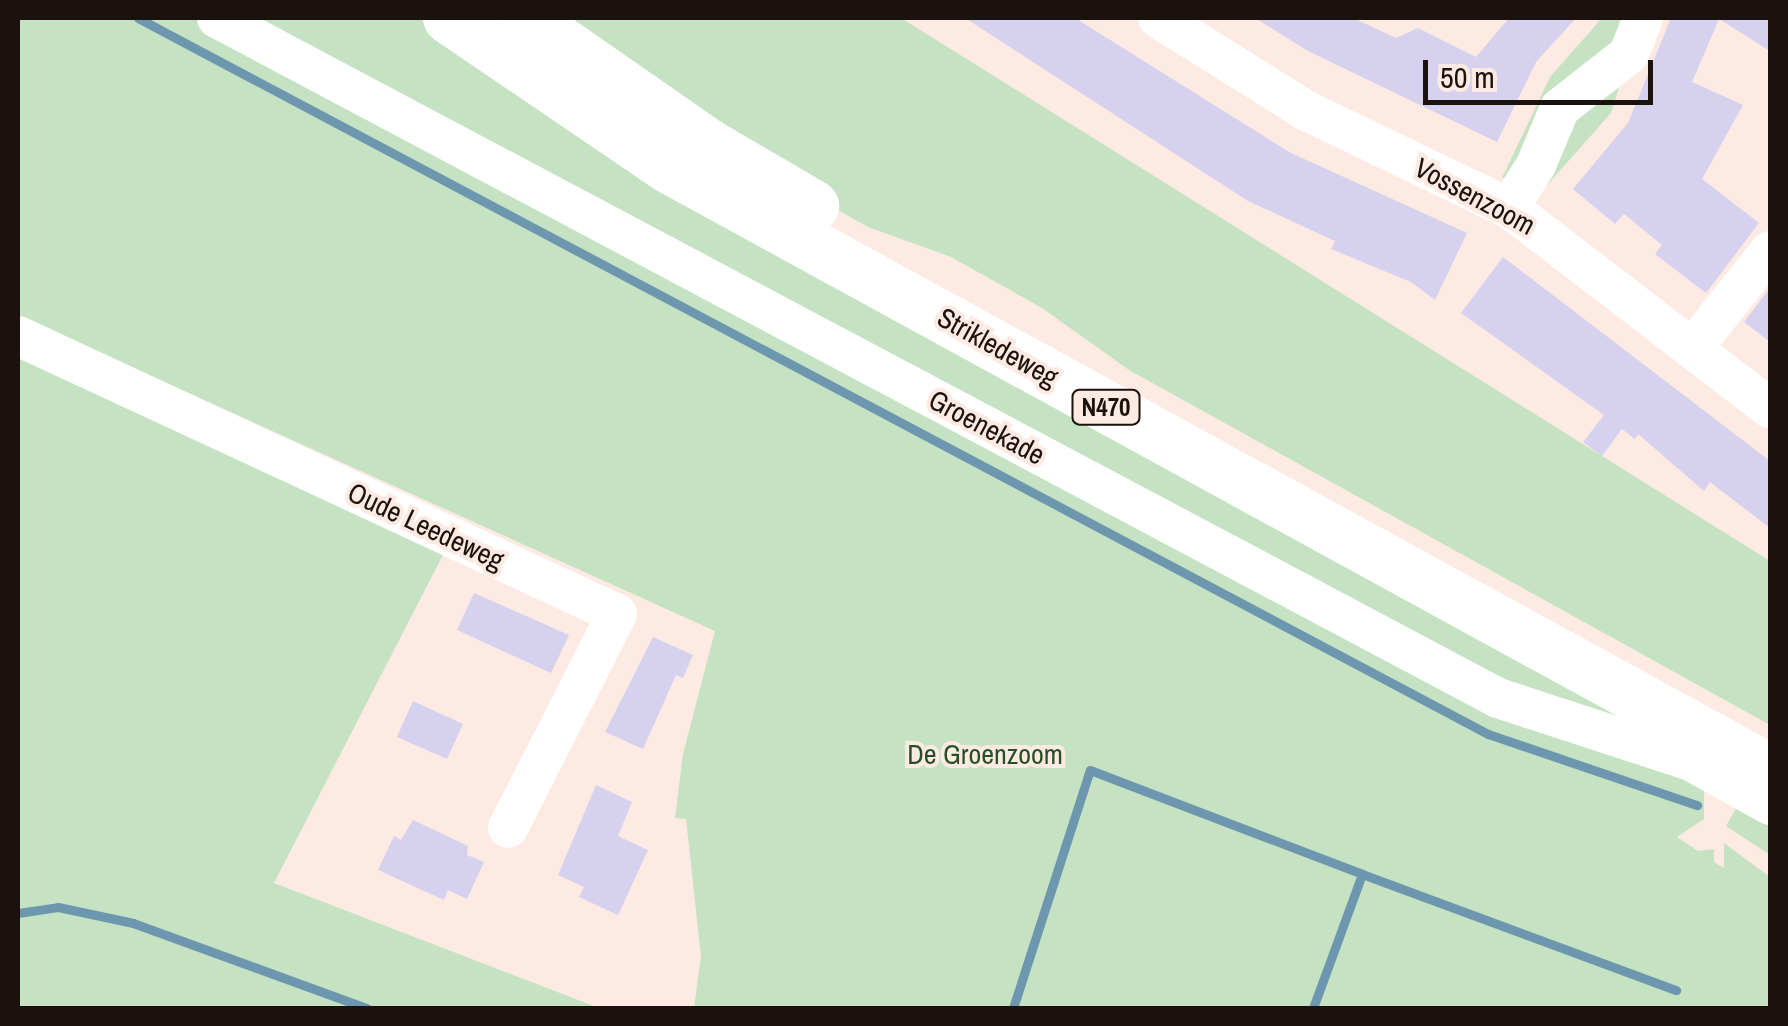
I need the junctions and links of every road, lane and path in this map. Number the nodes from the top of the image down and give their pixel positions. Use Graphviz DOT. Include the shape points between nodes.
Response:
graph roads {
  1 [pos="217,18"];
  2 [pos="449,18"];
  3 [pos="526,18"];
  4 [pos="1158,18"];
  5 [pos="1643,18"];
  6 [pos="1509,208"];
  7 [pos="1770,252"];
  8 [pos="18,336"];
  9 [pos="1692,349"];
  10 [pos="1770,408"];
  11 [pos="1770,736"];
  12 [pos="1770,770"];
  13 [pos="1770,805"];
  14 [pos="508,828"];
  1 -- 13 [label="street, Groenekade" via="1498,698 1691,761"];
  2 -- 12 [label="main road, Strikledeweg / N470" via="668,167"];
  3 -- 11 [label="main road, Strikledeweg / N470" via="778,187"];
  4 -- 6 [label="street, Vossenzoom" via="1307,111"];
  5 -- 6 [label="street" via="1629,54 1560,108"];
  6 -- 9 [label="street, Vossenzoom"];
  7 -- 9 [label="street"];
  8 -- 14 [label="street, Oude Leedeweg" via="617,614"];
  9 -- 10 [label="street, Vossenzoom"];
}
